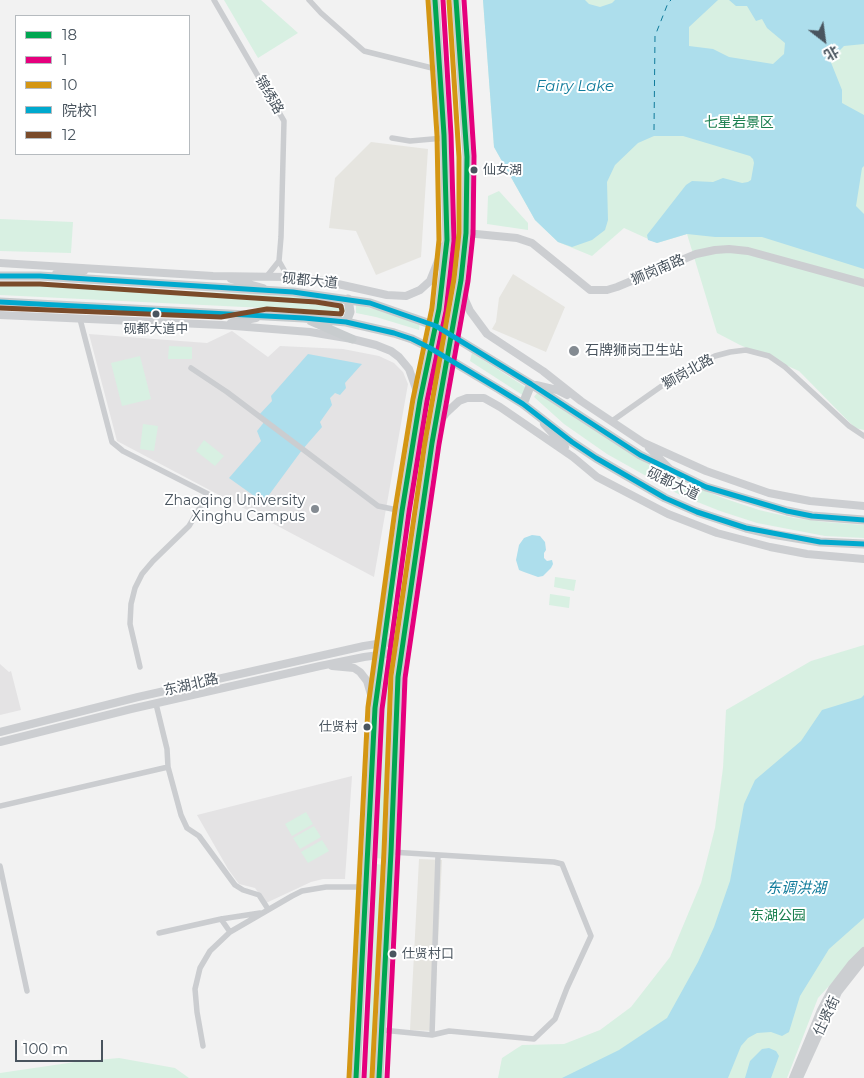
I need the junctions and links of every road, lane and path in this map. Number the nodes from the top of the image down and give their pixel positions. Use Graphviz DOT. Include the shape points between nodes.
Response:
graph roads {
  1 [pos="214,0"];
  2 [pos="309,0"];
  3 [pos="435,0"];
  4 [pos="456,0"];
  5 [pos="440,70"];
  6 [pos="392,138"];
  7 [pos="444,138"];
  8 [pos="465,237"];
  9 [pos="447,240"];
  10 [pos="279,261"];
  11 [pos="0,263"];
  12 [pos="104,268"];
  13 [pos="0,276"];
  14 [pos="40,276"];
  15 [pos="213,276"];
  16 [pos="268,276"];
  17 [pos="288,277"];
  18 [pos="461,280"];
  19 [pos="864,283"];
  20 [pos="272,291"];
  21 [pos="348,298"];
  22 [pos="0,302"];
  23 [pos="0,315"];
  24 [pos="267,316"];
  25 [pos="304,318"];
  26 [pos="80,319"];
  27 [pos="346,322"];
  28 [pos="222,325"];
  29 [pos="436,326"];
  30 [pos="452,335"];
  31 [pos="352,339"];
  32 [pos="430,348"];
  33 [pos="447,358"];
  34 [pos="191,368"];
  35 [pos="531,384"];
  36 [pos="420,400"];
  37 [pos="580,401"];
  38 [pos="523,404"];
  39 [pos="536,415"];
  40 [pos="612,421"];
  41 [pos="435,428"];
  42 [pos="864,436"];
  43 [pos="413,443"];
  44 [pos="432,443"];
  45 [pos="644,443"];
  46 [pos="573,457"];
  47 [pos="674,473"];
  48 [pos="864,506"];
  49 [pos="402,511"];
  50 [pos="864,520"];
  51 [pos="864,544"];
  52 [pos="864,559"];
  53 [pos="403,642"];
  54 [pos="383,643"];
  55 [pos="401,652"];
  56 [pos="381,654"];
  57 [pos="318,657"];
  58 [pos="320,666"];
  59 [pos="140,667"];
  60 [pos="156,704"];
  61 [pos="375,708"];
  62 [pos="0,725"];
  63 [pos="16,728"];
  64 [pos="0,732"];
  65 [pos="0,742"];
  66 [pos="168,767"];
  67 [pos="0,806"];
  68 [pos="391,852"];
  69 [pos="438,855"];
  70 [pos="0,868"];
  71 [pos="366,887"];
  72 [pos="266,910"];
  73 [pos="221,919"];
  74 [pos="230,932"];
  75 [pos="159,933"];
  76 [pos="864,951"];
  77 [pos="864,959"];
  78 [pos="28,992"];
  79 [pos="382,1030"];
  80 [pos="432,1035"];
  81 [pos="203,1046"];
  82 [pos="356,1078"];
  83 [pos="380,1078"];
  84 [pos="793,1078"];
  85 [pos="799,1078"];
  1 -- 10 [label="street, 锦绣路" via="284,121"];
  2 -- 5 [label="street" via="364,50"];
  3 -- 5 [label="main road"];
  4 -- 8 [label="main road" via="467,157"];
  5 -- 7 [label="main road"];
  6 -- 7 [label="street" via="410,141"];
  7 -- 9 [label="main road"];
  8 -- 9 [label="main road" via="458,246"];
  8 -- 18 [label="main road"];
  8 -- 19 [label="street, 狮岗南路" via="517,238 532,243 590,290 607,290 696,254 729,249 748,251"];
  9 -- 17 [label="street, 砚都大道" via="430,280 420,290 406,296"];
  9 -- 29 [label="main road"];
  10 -- 16 [label="street"];
  10 -- 17 [label="street"];
  11 -- 12 [label="street, 砚都大道"];
  12 -- 14 [label="street"];
  12 -- 15 [label="street, 砚都大道"];
  13 -- 14 [label="main road, 砚都大道"];
  14 -- 20 [label="main road, 砚都大道"];
  15 -- 16 [label="street, 砚都大道"];
  15 -- 20 [label="street"];
  16 -- 17 [label="street, 砚都大道"];
  18 -- 30 [label="main road"];
  18 -- 37 [label="street" via="470,311 487,334"];
  20 -- 21 [label="main road, 砚都大道"];
  21 -- 27 [label="main road" via="350,312"];
  21 -- 29 [label="main road, 砚都大道" via="370,302"];
  22 -- 24 [label="main road, 砚都大道"];
  23 -- 26 [label="street"];
  24 -- 25 [label="main road, 砚都大道"];
  24 -- 28 [label="street"];
  25 -- 27 [label="main road, 砚都大道"];
  25 -- 31 [label="main road"];
  26 -- 28 [label="street"];
  26 -- 59 [label="street" via="112,442 123,451 208,494 189,526 153,561 135,588 130,604 130,624"];
  27 -- 32 [label="main road, 砚都大道" via="412,338"];
  28 -- 31 [label="street"];
  29 -- 30 [label="main road, 砚都大道"];
  29 -- 32 [label="main road"];
  30 -- 33 [label="main road"];
  30 -- 35 [label="main road, 砚都大道"];
  31 -- 36 [label="street" via="376,345 399,357 409,369"];
  32 -- 33 [label="main road, 砚都大道"];
  32 -- 36 [label="main road"];
  33 -- 38 [label="main road, 砚都大道"];
  33 -- 41 [label="main road"];
  34 -- 49 [label="street" via="378,506"];
  35 -- 37 [label="street" via="558,390"];
  35 -- 38 [label="main road"];
  35 -- 47 [label="main road, 砚都大道" via="640,455"];
  36 -- 43 [label="main road"];
  37 -- 40 [label="street"];
  38 -- 39 [label="main road, 砚都大道"];
  39 -- 46 [label="street"];
  39 -- 51 [label="main road, 砚都大道" via="596,458 665,498 697,512 746,528 796,539"];
  40 -- 42 [label="street, 獅岗北路" via="694,366 715,356 746,350 769,356 785,367"];
  40 -- 45 [label="street"];
  41 -- 44 [label="main road"];
  41 -- 46 [label="street" via="459,401 484,398"];
  43 -- 44 [label="main road" via="421,439"];
  43 -- 49 [label="main road"];
  44 -- 53 [label="main road"];
  45 -- 47 [label="street"];
  45 -- 48 [label="street" via="706,471 769,493"];
  46 -- 52 [label="street" via="598,477 648,505 717,533 807,554"];
  47 -- 50 [label="main road, 砚都大道" via="713,490 787,511"];
  49 -- 54 [label="main road"];
  53 -- 54 [label="street, 东湖北路"];
  53 -- 55 [label="main road"];
  54 -- 56 [label="main road"];
  54 -- 57 [label="street, 东湖北路"];
  55 -- 56 [label="street, 东湖北路"];
  55 -- 68 [label="main road"];
  56 -- 58 [label="street, 东湖北路"];
  56 -- 61 [label="main road"];
  57 -- 58 [label="street"];
  57 -- 63 [label="street, 东湖北路"];
  58 -- 60 [label="street, 东湖北路"];
  58 -- 61 [label="street" via="360,672 367,681"];
  60 -- 65 [label="street, 东湖北路"];
  60 -- 66 [label="street"];
  61 -- 71 [label="main road"];
  62 -- 63 [label="street"];
  63 -- 64 [label="street, 东湖北路"];
  66 -- 67 [label="street"];
  66 -- 72 [label="street" via="187,828 199,836 235,885 259,895"];
  68 -- 69 [label="street"];
  68 -- 79 [label="main road"];
  69 -- 80 [label="street"];
  69 -- 80 [label="street" via="562,864 591,936 555,1020 534,1039 449,1031"];
  70 -- 78 [label="street"];
  71 -- 72 [label="street" via="308,890"];
  71 -- 82 [label="main road"];
  72 -- 73 [label="street"];
  72 -- 74 [label="street"];
  73 -- 74 [label="street"];
  73 -- 75 [label="street"];
  74 -- 81 [label="street" via="210,951 200,968 195,989"];
  76 -- 84 [label="street" via="832,989"];
  77 -- 85 [label="street, 仕贤街" via="838,992"];
  79 -- 80 [label="street"];
  79 -- 83 [label="main road"];
}
